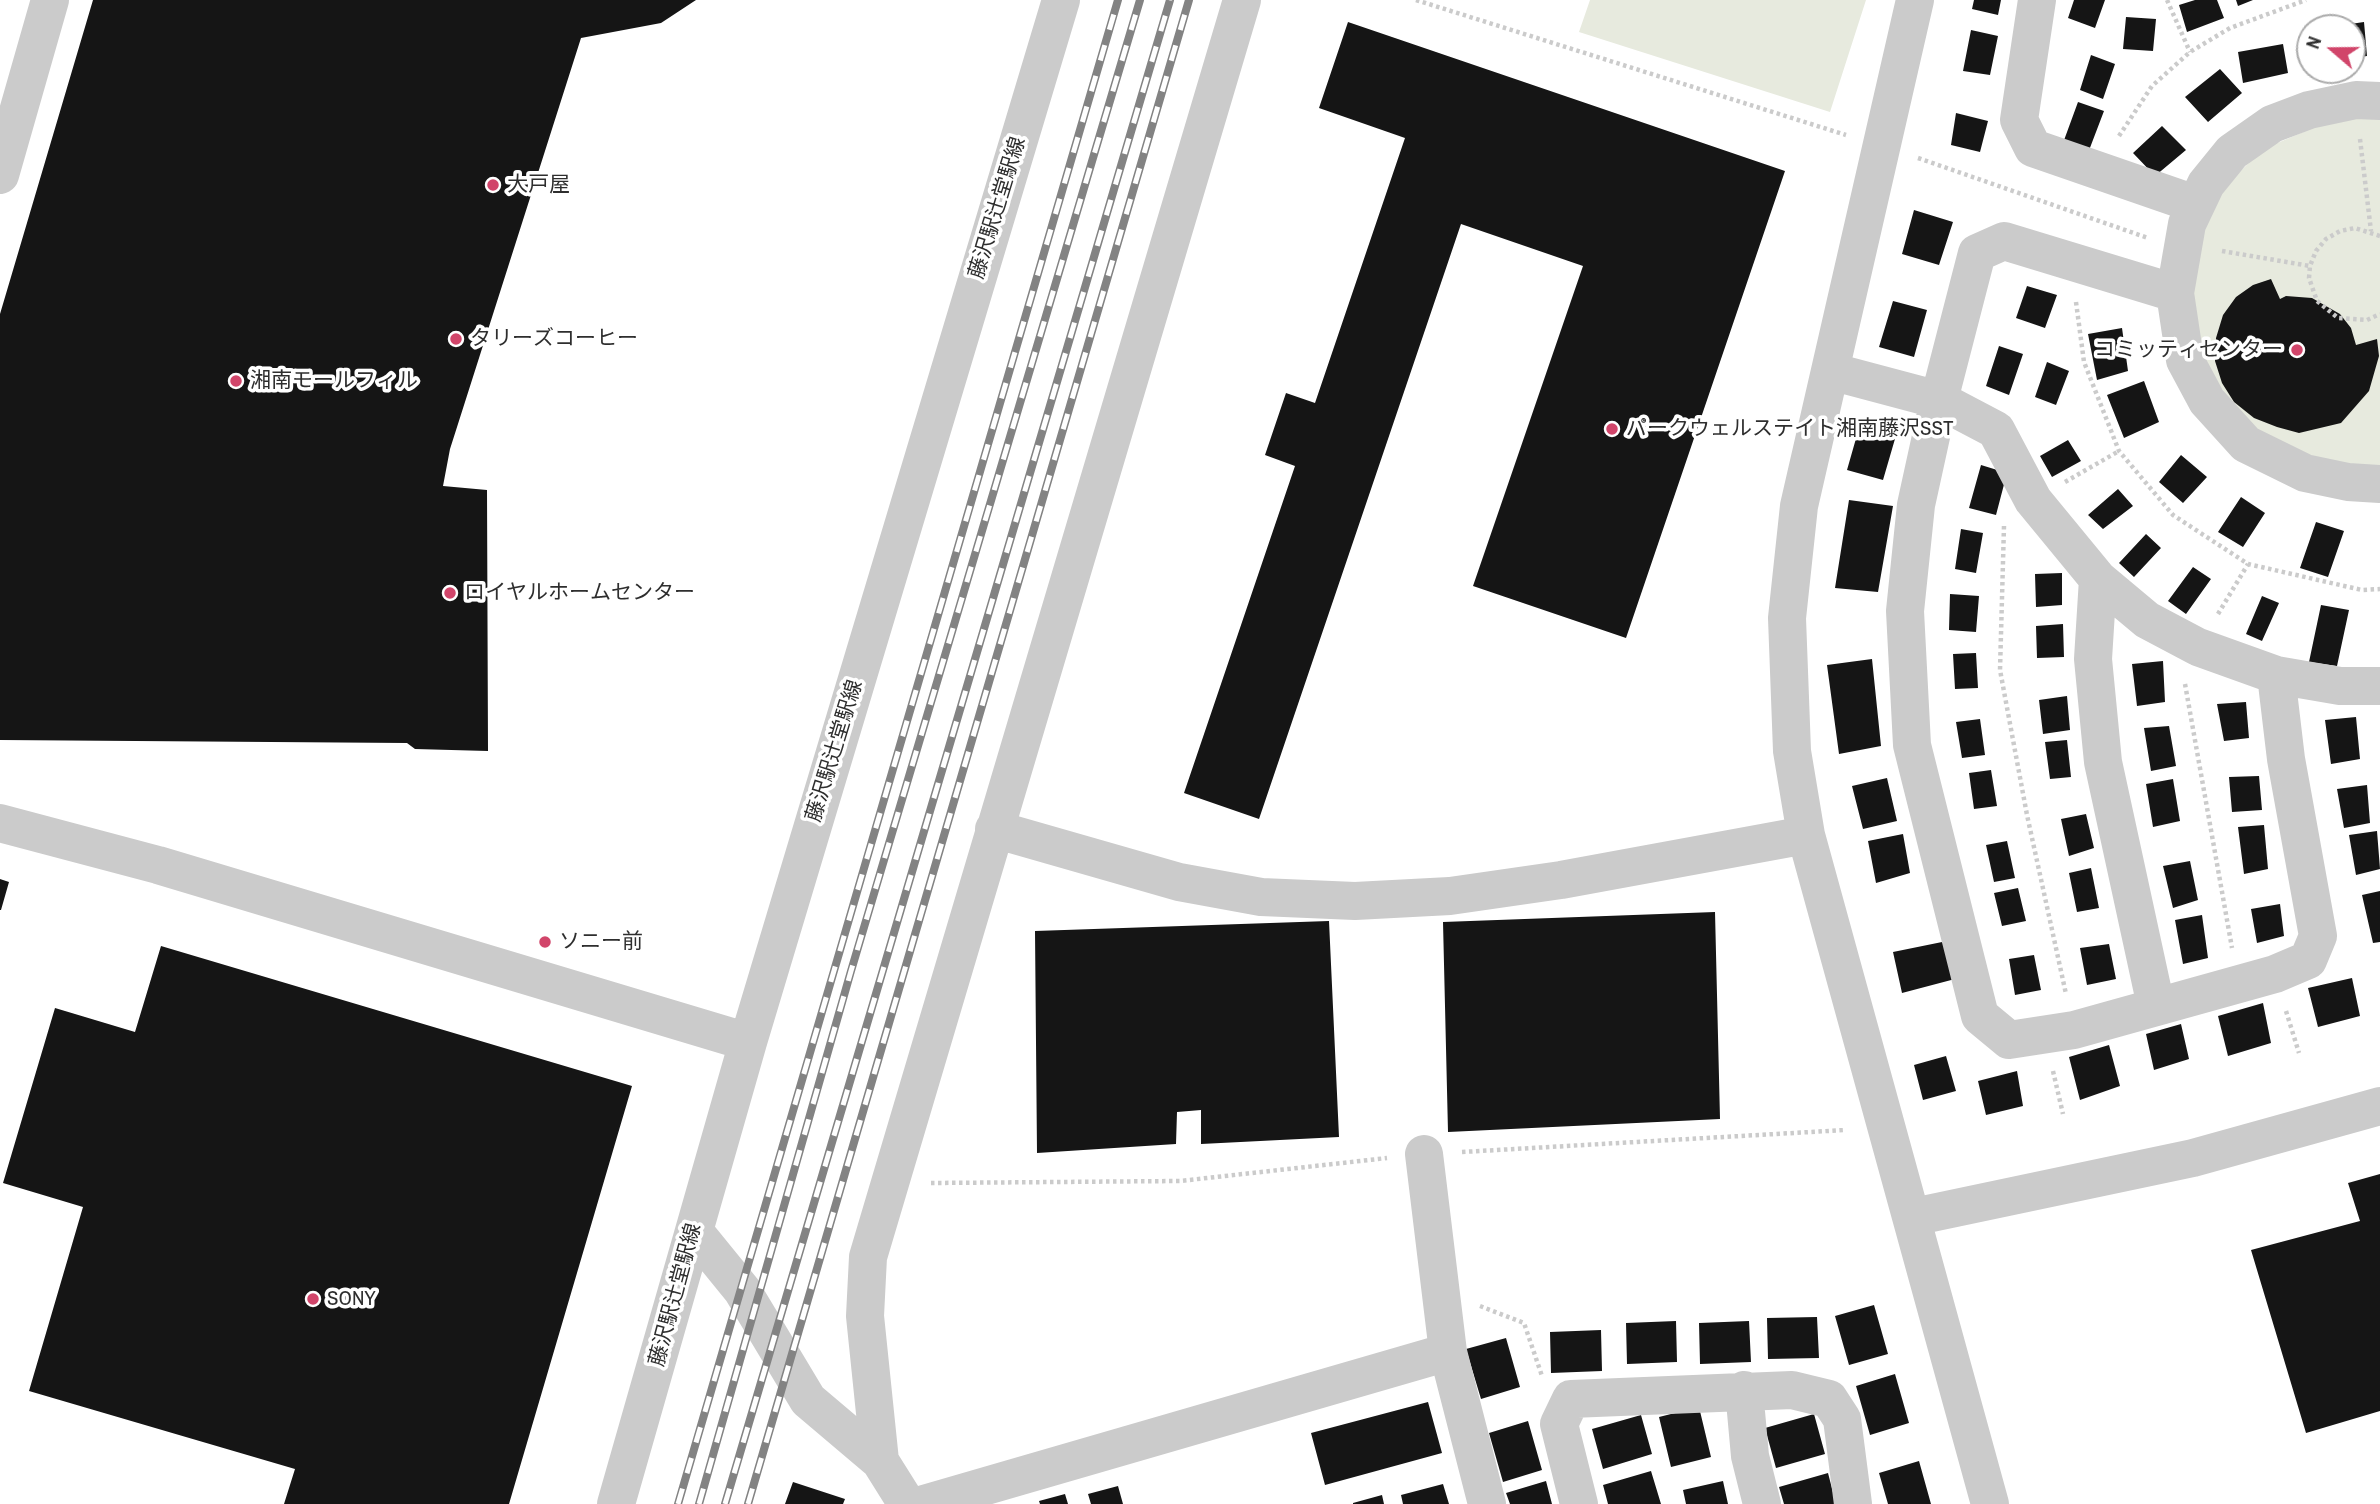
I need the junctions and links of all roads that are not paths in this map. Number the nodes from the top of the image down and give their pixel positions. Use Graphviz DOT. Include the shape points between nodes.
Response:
graph roads {
  1 [pos="50,0"];
  2 [pos="1061,0"];
  3 [pos="1242,0"];
  4 [pos="1915,0"];
  5 [pos="2038,0"];
  6 [pos="2368,100"];
  7 [pos="0,175"];
  8 [pos="2195,204"];
  9 [pos="2175,293"];
  10 [pos="1830,371"];
  11 [pos="1939,400"];
  12 [pos="2380,484"];
  13 [pos="2098,579"];
  14 [pos="2276,675"];
  15 [pos="2380,686"];
  16 [pos="0,823"];
  17 [pos="995,829"];
  18 [pos="1806,835"];
  19 [pos="2156,1006"];
  20 [pos="748,1042"];
  21 [pos="2380,1106"];
  22 [pos="1424,1154"];
  23 [pos="1913,1217"];
  24 [pos="694,1231"];
  25 [pos="1448,1352"];
  26 [pos="1744,1390"];
  27 [pos="880,1461"];
  28 [pos="616,1504"];
  29 [pos="907,1504"];
  30 [pos="924,1504"];
  31 [pos="1487,1504"];
  32 [pos="1579,1504"];
  33 [pos="1762,1504"];
  34 [pos="1853,1504"];
  35 [pos="1990,1504"];
  1 -- 7 [label="street"];
  2 -- 20 [label="street, 藤沢駅辻堂駅線"];
  3 -- 17 [label="street"];
  4 -- 10 [label="street"];
  5 -- 8 [label="street" via="2019,120 2033,148"];
  6 -- 8 [label="street" via="2309,110 2273,124 2232,152"];
  8 -- 9 [label="street" via="2182,245"];
  9 -- 11 [label="street" via="2004,240 1977,253"];
  9 -- 12 [label="street" via="2185,360 2207,401 2246,444 2305,473"];
  10 -- 11 [label="street"];
  10 -- 18 [label="street" via="1799,506 1787,618 1792,751"];
  11 -- 13 [label="street" via="1996,430 2033,500"];
  11 -- 19 [label="street" via="1916,505 1905,611 1912,745 1980,1016 2009,1040 2074,1030"];
  13 -- 14 [label="street" via="2147,620 2198,647"];
  13 -- 19 [label="street" via="2093,659 2103,762"];
  14 -- 15 [label="street"];
  14 -- 19 [label="street" via="2318,936 2308,960"];
  16 -- 20 [label="street" via="171,869"];
  17 -- 18 [label="street" via="1179,882 1261,897 1355,901 1475,892"];
  17 -- 27 [label="street" via="868,1257 865,1316"];
  18 -- 23 [label="street"];
  20 -- 24 [label="street, 藤沢駅辻堂駅線"];
  21 -- 23 [label="street" via="2193,1158"];
  22 -- 25 [label="street"];
  23 -- 35 [label="street"];
  24 -- 27 [label="street" via="742,1290 808,1400"];
  24 -- 28 [label="street, 藤沢駅辻堂駅線"];
  25 -- 30 [label="street"];
  25 -- 31 [label="street"];
  26 -- 32 [label="street" via="1571,1399 1559,1424"];
  26 -- 33 [label="street" via="1750,1456"];
  26 -- 34 [label="street" via="1792,1390 1829,1399 1842,1419"];
  27 -- 29 [label="street"];
}
